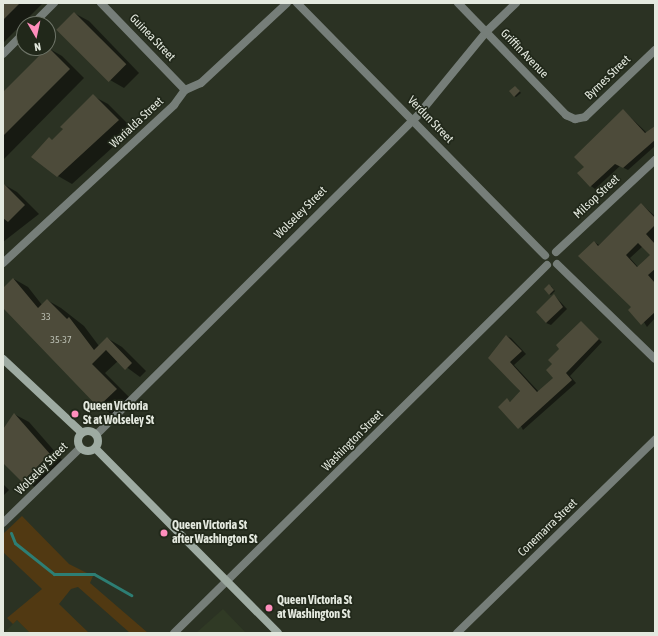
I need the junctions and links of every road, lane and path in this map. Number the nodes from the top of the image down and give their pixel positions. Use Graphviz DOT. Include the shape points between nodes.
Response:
graph roads {
  1 [pos="54,3"];
  2 [pos="101,3"];
  3 [pos="287,3"];
  4 [pos="297,3"];
  5 [pos="458,3"];
  6 [pos="516,3"];
  7 [pos="41,16"];
  8 [pos="486,32"];
  9 [pos="16,41"];
  10 [pos="655,50"];
  11 [pos="3,54"];
  12 [pos="185,90"];
  13 [pos="575,119"];
  14 [pos="413,120"];
  15 [pos="655,160"];
  16 [pos="556,252"];
  17 [pos="545,255"];
  18 [pos="3,263"];
  19 [pos="557,264"];
  20 [pos="547,265"];
  21 [pos="3,359"];
  22 [pos="655,360"];
  23 [pos="82,433"];
  24 [pos="96,435"];
  25 [pos="655,440"];
  26 [pos="80,448"];
  27 [pos="95,448"];
  28 [pos="3,523"];
  29 [pos="227,582"];
  30 [pos="174,633"];
  31 [pos="278,633"];
  32 [pos="457,633"];
  1 -- 7 [label="street"];
  2 -- 12 [label="street, Guinea Street"];
  3 -- 12 [label="street, Warialda Street" via="201,83"];
  4 -- 14 [label="street, Verdun Street"];
  5 -- 8 [label="street, Griffin Avenue"];
  6 -- 8 [label="street, Wolseley Street"];
  8 -- 13 [label="street, Griffin Avenue" via="566,115"];
  8 -- 14 [label="street, Wolseley Street"];
  9 -- 11 [label="street"];
  10 -- 13 [label="street, Byrnes Street" via="585,117"];
  12 -- 18 [label="street, Warialda Street" via="174,105"];
  14 -- 17 [label="street, Verdun Street"];
  14 -- 24 [label="street, Wolseley Street"];
  15 -- 16 [label="street, Milsop Street"];
  16 -- 17 [label="street"];
  16 -- 19 [label="street" via="559,257"];
  17 -- 20 [label="street"];
  19 -- 20 [label="street"];
  19 -- 22 [label="street"];
  20 -- 29 [label="street, Washington Street"];
  21 -- 23 [label="main road"];
  23 -- 24 [label="main road"];
  23 -- 26 [label="main road" via="78,439"];
  24 -- 27 [label="main road"];
  25 -- 32 [label="street, Conemarra Street"];
  26 -- 27 [label="main road" via="88,451"];
  26 -- 28 [label="street, Wolseley Street"];
  27 -- 29 [label="main road"];
  29 -- 30 [label="street, Washington Street"];
  29 -- 31 [label="main road"];
}
